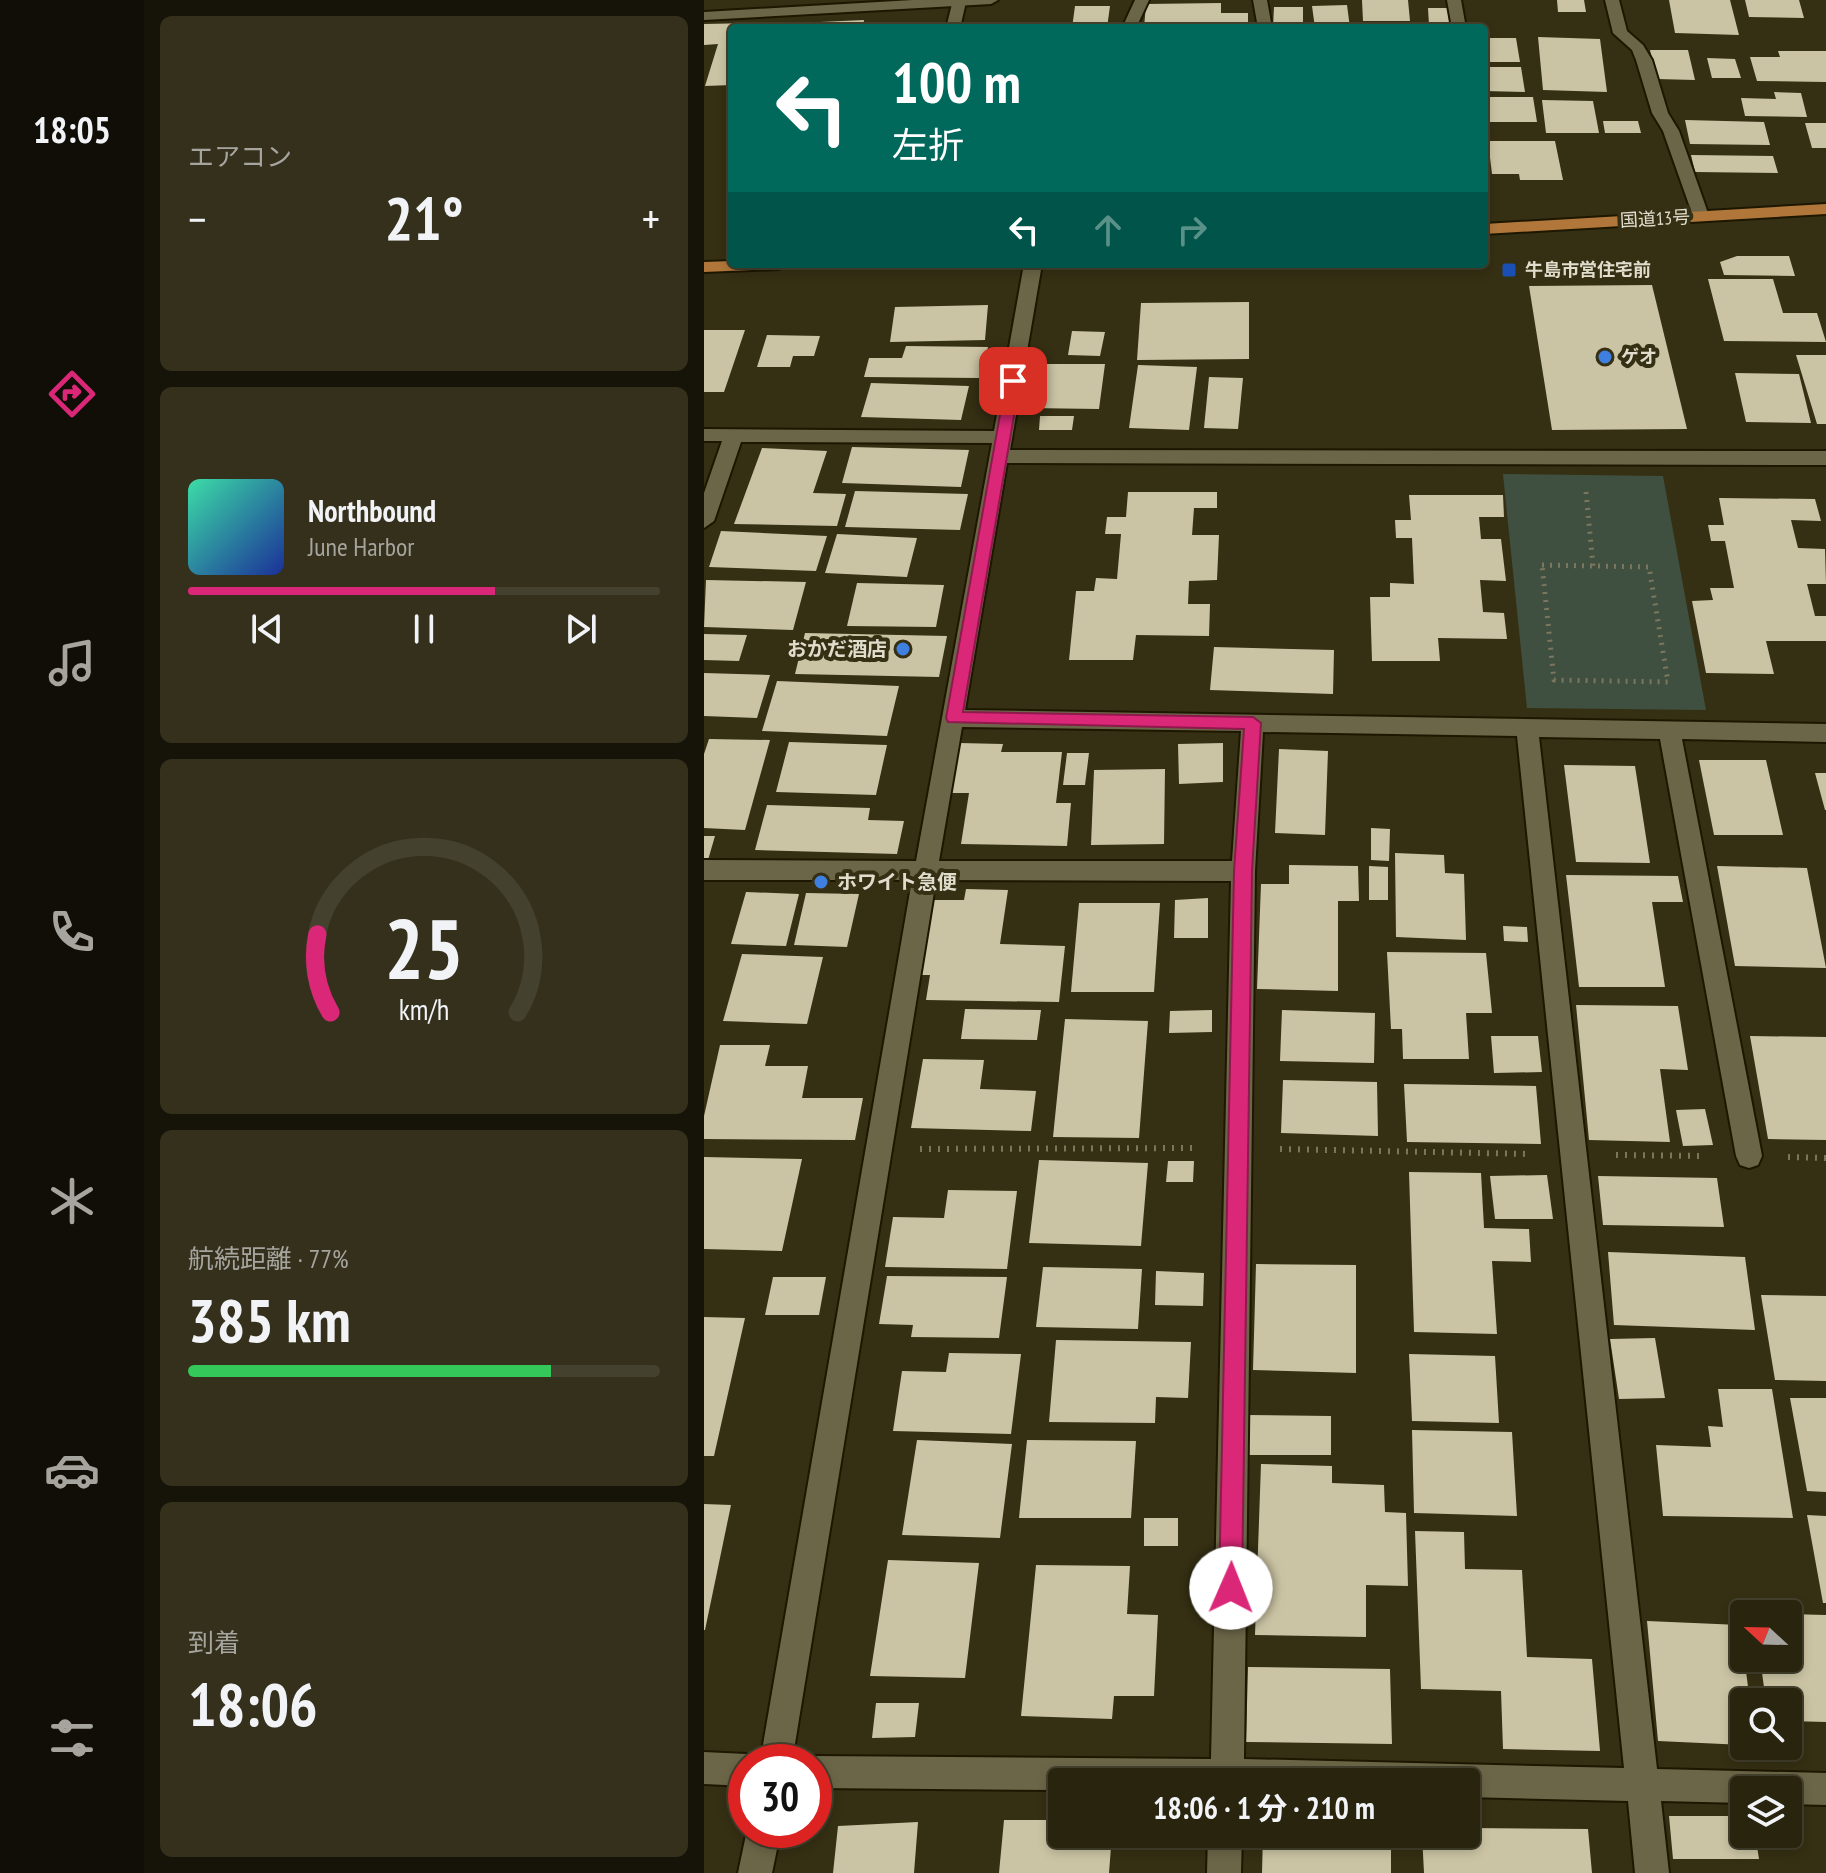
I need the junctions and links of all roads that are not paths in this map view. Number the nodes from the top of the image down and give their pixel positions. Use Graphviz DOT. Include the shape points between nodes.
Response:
graph roads {
  1 [pos="991,0"];
  2 [pos="1142,0"];
  3 [pos="1260,0"];
  4 [pos="1454,0"];
  5 [pos="1612,0"];
  6 [pos="959,2"];
  7 [pos="704,16"];
  8 [pos="954,24"];
  9 [pos="1131,24"];
  10 [pos="1264,24"];
  11 [pos="1458,24"];
  12 [pos="1826,209"];
  13 [pos="1701,216"];
  14 [pos="1488,229"];
  15 [pos="728,266"];
  16 [pos="704,267"];
  17 [pos="1032,268"];
  18 [pos="704,435"];
  19 [pos="734,435"];
  20 [pos="1001,447"];
  21 [pos="1826,458"];
  22 [pos="704,521"];
  23 [pos="954,718"];
  24 [pos="1253,723"];
  25 [pos="1527,728"];
  26 [pos="1670,731"];
  27 [pos="1826,733"];
  28 [pos="926,868"];
  29 [pos="704,870"];
  30 [pos="1243,871"];
  31 [pos="1749,1156"];
  32 [pos="779,1744"];
  33 [pos="704,1768"];
  34 [pos="1227,1768"];
  35 [pos="728,1769"];
  36 [pos="832,1772"];
  37 [pos="1048,1775"];
  38 [pos="1480,1782"];
  39 [pos="1642,1784"];
  40 [pos="1826,1789"];
  41 [pos="760,1848"];
  42 [pos="1225,1848"];
  43 [pos="755,1873"];
  44 [pos="1224,1873"];
  45 [pos="1652,1873"];
  1 -- 6 [label="street"];
  2 -- 9 [label="street"];
  3 -- 10 [label="street"];
  4 -- 11 [label="street"];
  5 -- 13 [label="street" via="1620,33 1644,60"];
  6 -- 7 [label="street"];
  6 -- 8 [label="street"];
  12 -- 13 [label="highway, 国道13号"];
  13 -- 14 [label="highway, 国道13号"];
  15 -- 16 [label="highway"];
  17 -- 20 [label="street"];
  18 -- 19 [label="street"];
  19 -- 20 [label="street"];
  19 -- 22 [label="street"];
  20 -- 21 [label="street"];
  20 -- 23 [label="street"];
  23 -- 24 [label="street"];
  23 -- 28 [label="street"];
  24 -- 25 [label="street"];
  24 -- 30 [label="street"];
  25 -- 26 [label="street"];
  25 -- 39 [label="street"];
  26 -- 27 [label="street"];
  26 -- 31 [label="street"];
  28 -- 29 [label="street"];
  28 -- 30 [label="street"];
  28 -- 32 [label="street"];
  30 -- 34 [label="street"];
  33 -- 35 [label="street"];
  36 -- 37 [label="street"];
  38 -- 39 [label="street"];
  39 -- 40 [label="street"];
  39 -- 45 [label="street"];
  41 -- 43 [label="street"];
  42 -- 44 [label="street"];
}
